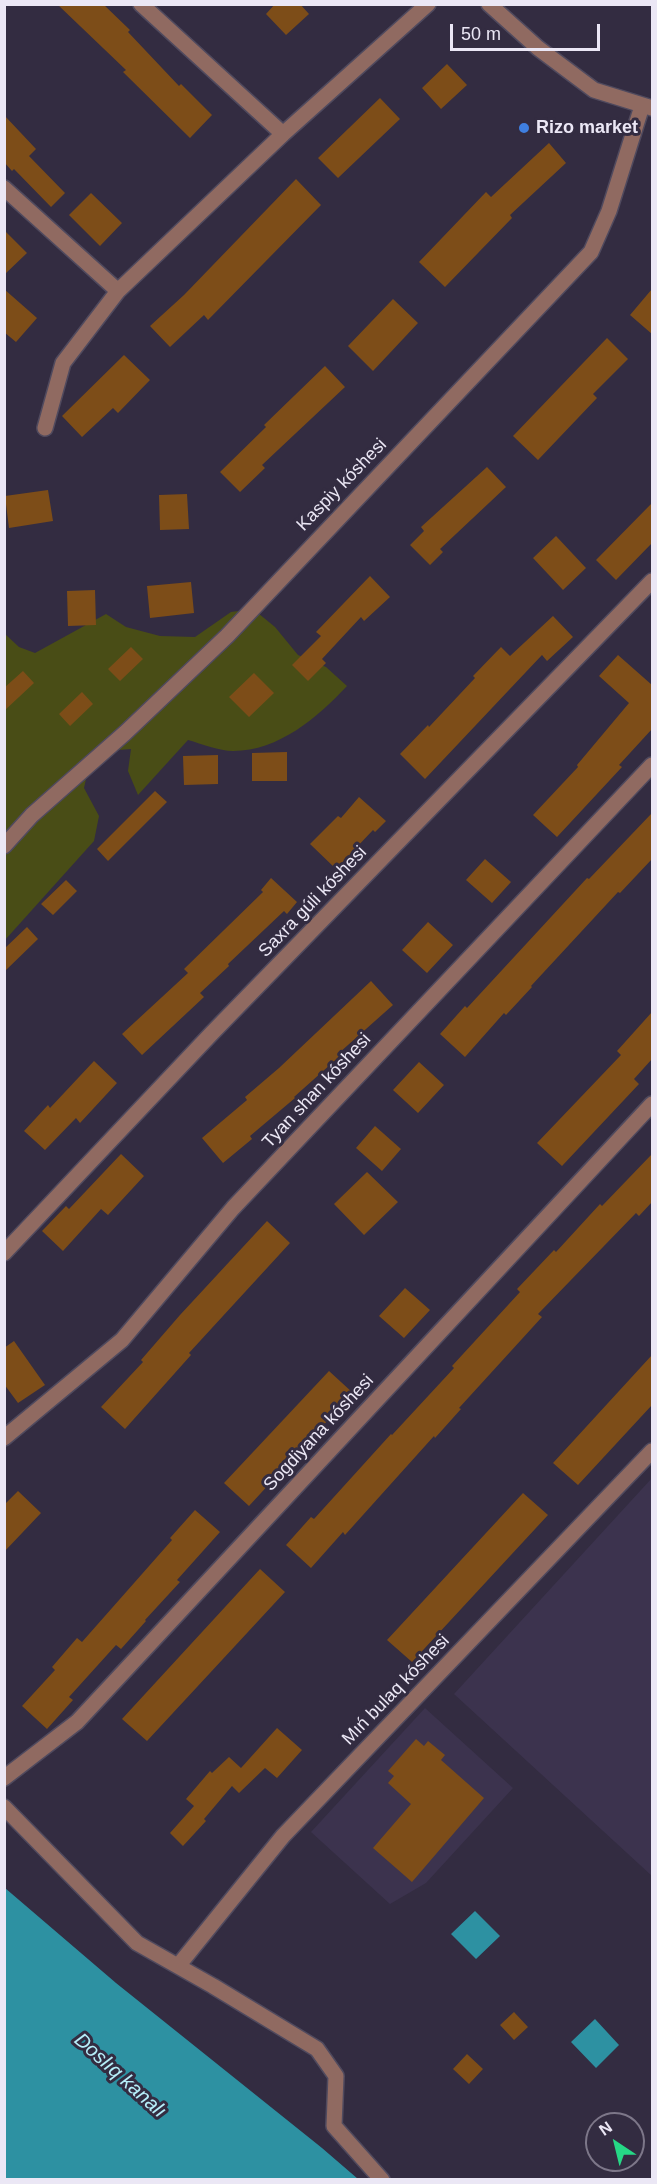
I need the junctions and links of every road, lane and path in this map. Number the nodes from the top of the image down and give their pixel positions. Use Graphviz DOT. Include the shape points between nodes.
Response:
graph roads {
  1 [pos="141,4"];
  2 [pos="428,4"];
  3 [pos="489,4"];
  4 [pos="647,107"];
  5 [pos="284,134"];
  6 [pos="4,188"];
  7 [pos="118,291"];
  8 [pos="45,428"];
  9 [pos="652,581"];
  10 [pos="652,765"];
  11 [pos="4,846"];
  12 [pos="652,1104"];
  13 [pos="4,1253"];
  14 [pos="4,1437"];
  15 [pos="652,1451"];
  16 [pos="4,1778"];
  17 [pos="4,1807"];
  18 [pos="178,1966"];
  19 [pos="382,2180"];
  1 -- 5 [label="street"];
  2 -- 5 [label="street"];
  3 -- 4 [label="street" via="594,90"];
  4 -- 11 [label="street, Kaspiy kóshesi" via="591,252 227,636 125,734 32,815"];
  5 -- 7 [label="street"];
  6 -- 7 [label="street"];
  7 -- 8 [label="street" via="63,363"];
  9 -- 13 [label="street, Saxra gúli kóshesi"];
  10 -- 14 [label="street, Tyan shan kóshesi" via="233,1208 122,1340"];
  12 -- 16 [label="street, Sogdiyana kóshesi" via="77,1722"];
  15 -- 18 [label="street, Mıń bulaq kóshesi" via="283,1836"];
  17 -- 18 [label="street" via="137,1943"];
  18 -- 19 [label="street" via="317,2049 336,2076 333,2126"];
}
